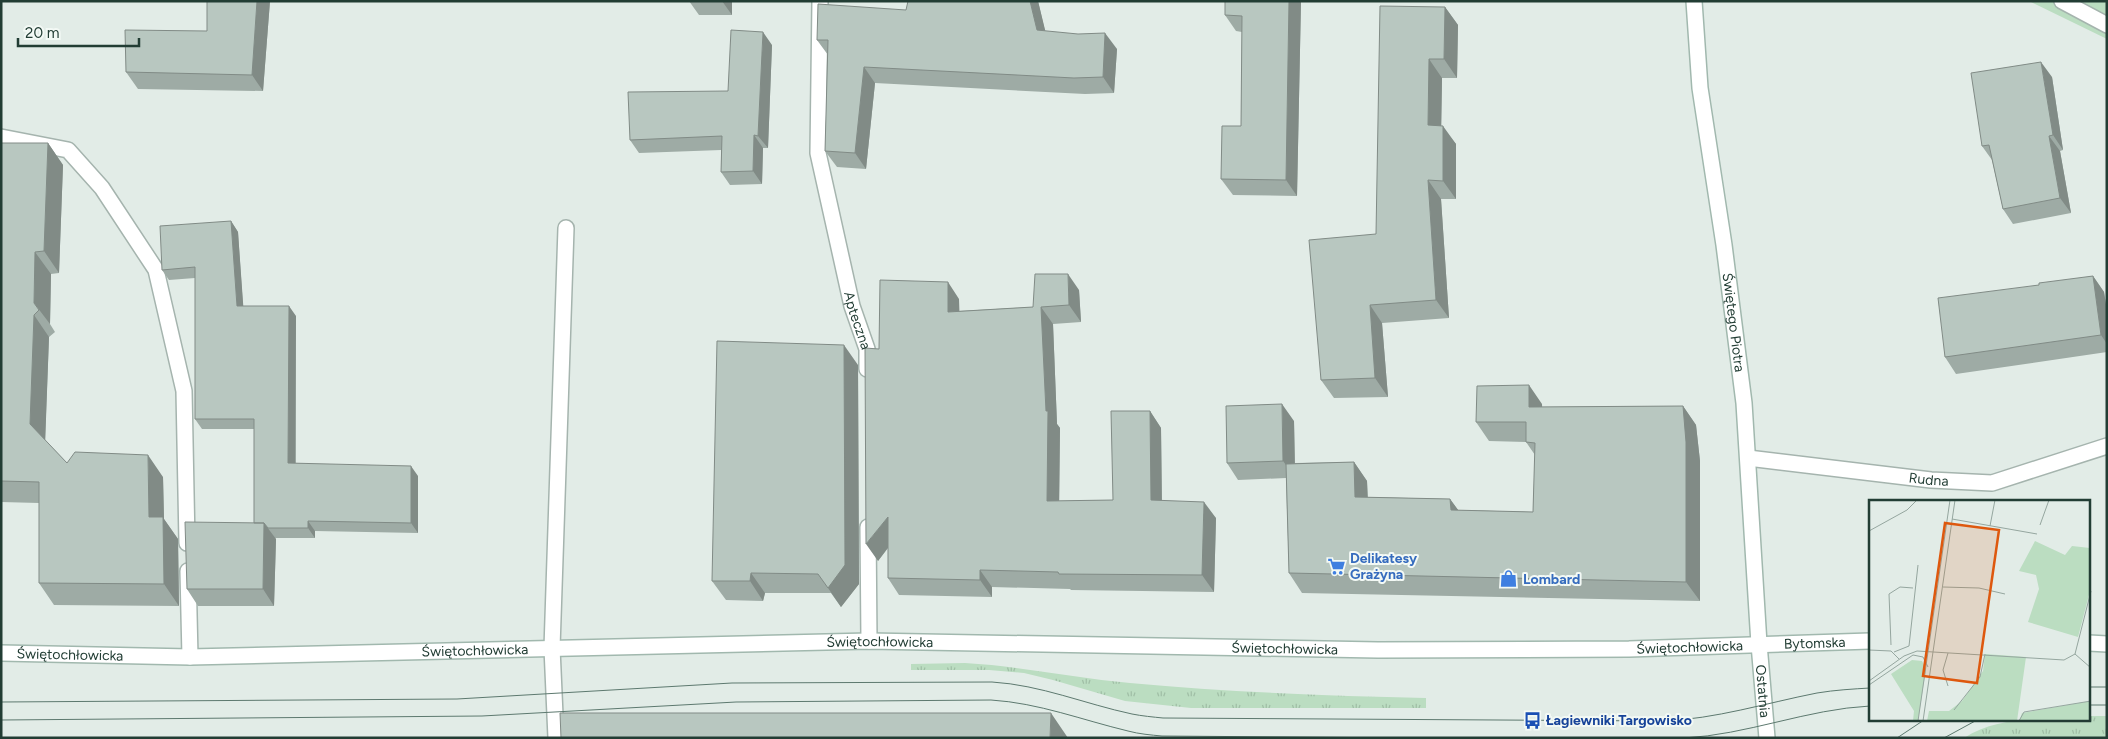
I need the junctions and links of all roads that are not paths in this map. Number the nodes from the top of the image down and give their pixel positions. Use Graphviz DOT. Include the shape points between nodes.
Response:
graph roads {
  1 [pos="820,1"];
  2 [pos="1694,1"];
  3 [pos="2062,1"];
  4 [pos="2107,25"];
  5 [pos="1,137"];
  6 [pos="566,228"];
  7 [pos="867,388"];
  8 [pos="2107,446"];
  9 [pos="1748,458"];
  10 [pos="868,516"];
  11 [pos="869,641"];
  12 [pos="1869,641"];
  13 [pos="2090,643"];
  14 [pos="1759,644"];
  15 [pos="2107,644"];
  16 [pos="552,648"];
  17 [pos="1,653"];
  18 [pos="190,657"];
  19 [pos="556,738"];
  20 [pos="1767,738"];
  1 -- 7 [label="main road, Apteczna" via="818,154 852,306 867,349"];
  2 -- 9 [label="main road, Świętego Piotra" via="1700,88 1724,245"];
  3 -- 4 [label="main road"];
  5 -- 18 [label="main road" via="68,150 102,188 156,270 184,391"];
  6 -- 16 [label="main road"];
  8 -- 9 [label="main road, Rudna" via="1992,483 1931,480"];
  9 -- 14 [label="main road, Świętego Piotra"];
  10 -- 11 [label="main road"];
  11 -- 14 [label="main road, Świętochłowicka" via="1378,650 1629,649"];
  11 -- 16 [label="main road, Świętochłowicka"];
  12 -- 14 [label="main road, Bytomska"];
  13 -- 15 [label="main road"];
  14 -- 20 [label="main road, Ostatnia"];
  16 -- 18 [label="main road, Świętochłowicka"];
  16 -- 19 [label="main road"];
  17 -- 18 [label="main road, Świętochłowicka"];
}
